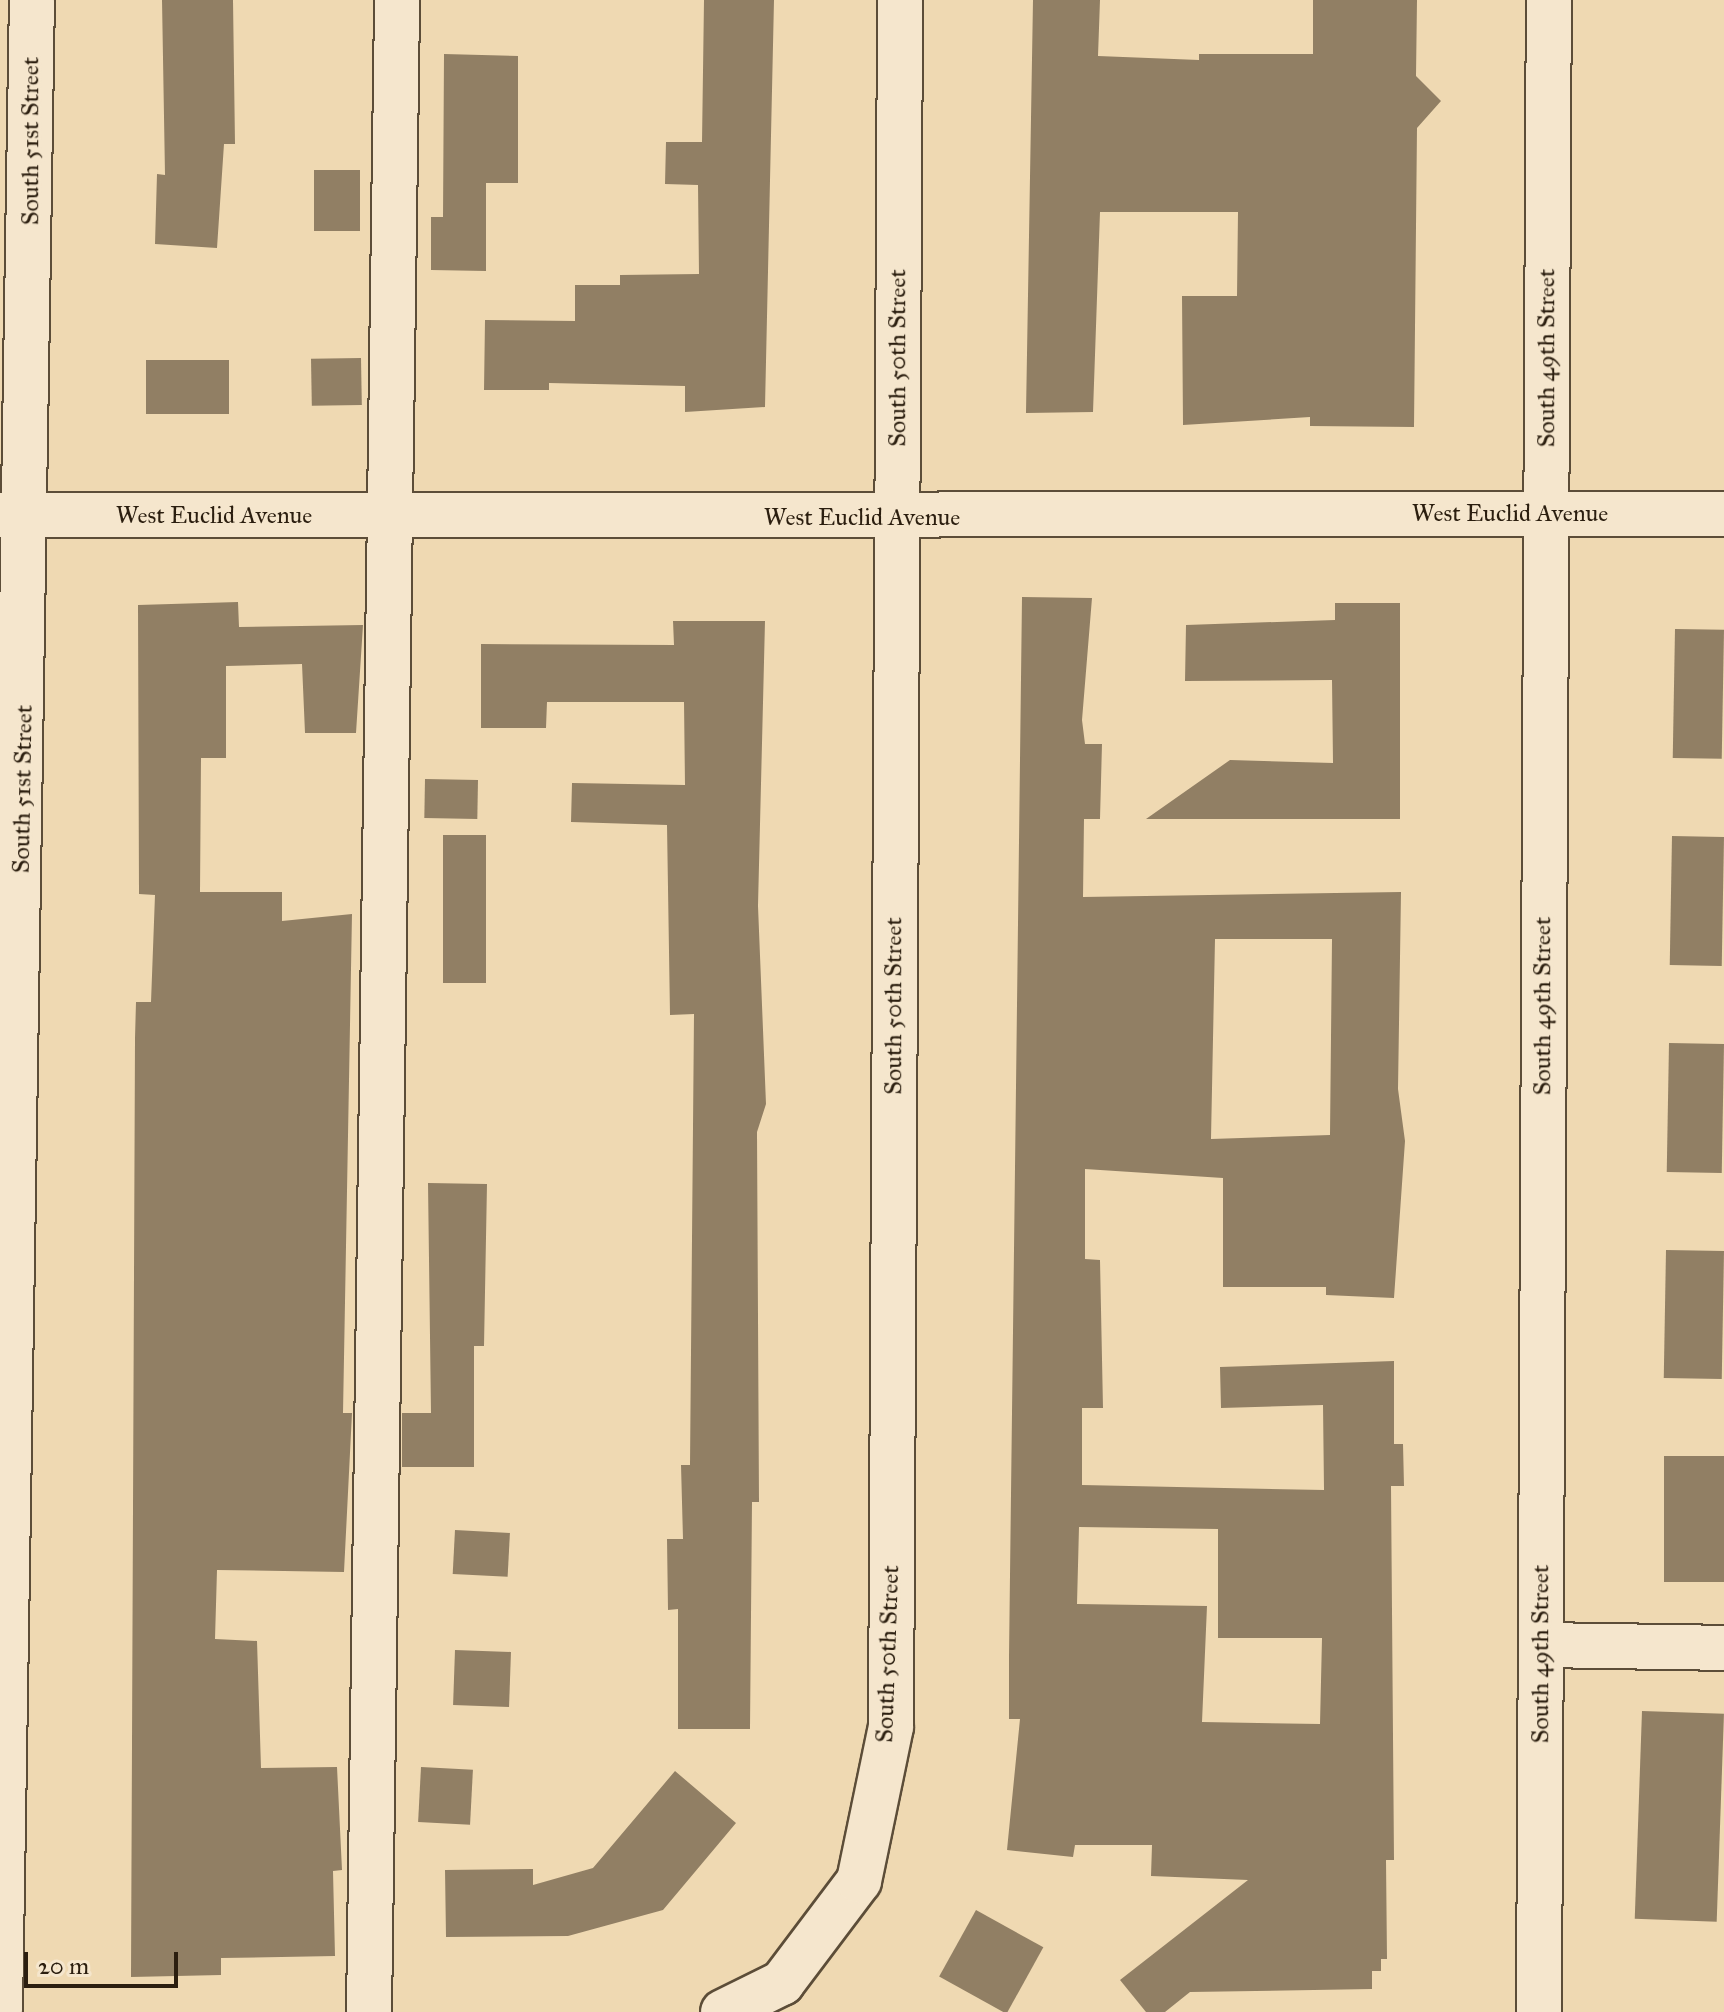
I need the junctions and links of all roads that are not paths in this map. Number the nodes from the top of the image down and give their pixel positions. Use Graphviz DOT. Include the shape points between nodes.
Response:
graph roads {
  1 [pos="32,0"];
  2 [pos="397,0"];
  3 [pos="900,0"];
  4 [pos="1549,0"];
  5 [pos="1546,514"];
  6 [pos="1724,514"];
  7 [pos="14,515"];
  8 [pos="395,516"];
  9 [pos="896,518"];
  10 [pos="1541,1645"];
  11 [pos="1724,1648"];
  12 [pos="0,2010"];
  13 [pos="369,2012"];
  14 [pos="723,2012"];
  15 [pos="1539,2012"];
  1 -- 7 [label="street, South 51st Street"];
  2 -- 8 [label="street"];
  3 -- 9 [label="street, South 50th Street"];
  4 -- 5 [label="street, South 49th Street"];
  5 -- 6 [label="street, West Euclid Avenue"];
  5 -- 9 [label="street, West Euclid Avenue"];
  5 -- 10 [label="street, South 49th Street"];
  7 -- 8 [label="street, West Euclid Avenue"];
  7 -- 12 [label="street, South 51st Street"];
  8 -- 9 [label="street, West Euclid Avenue"];
  8 -- 13 [label="street"];
  9 -- 14 [label="street, South 50th Street" via="891,1727 859,1881 782,1983"];
  10 -- 11 [label="street"];
  10 -- 15 [label="street, South 49th Street"];
}
